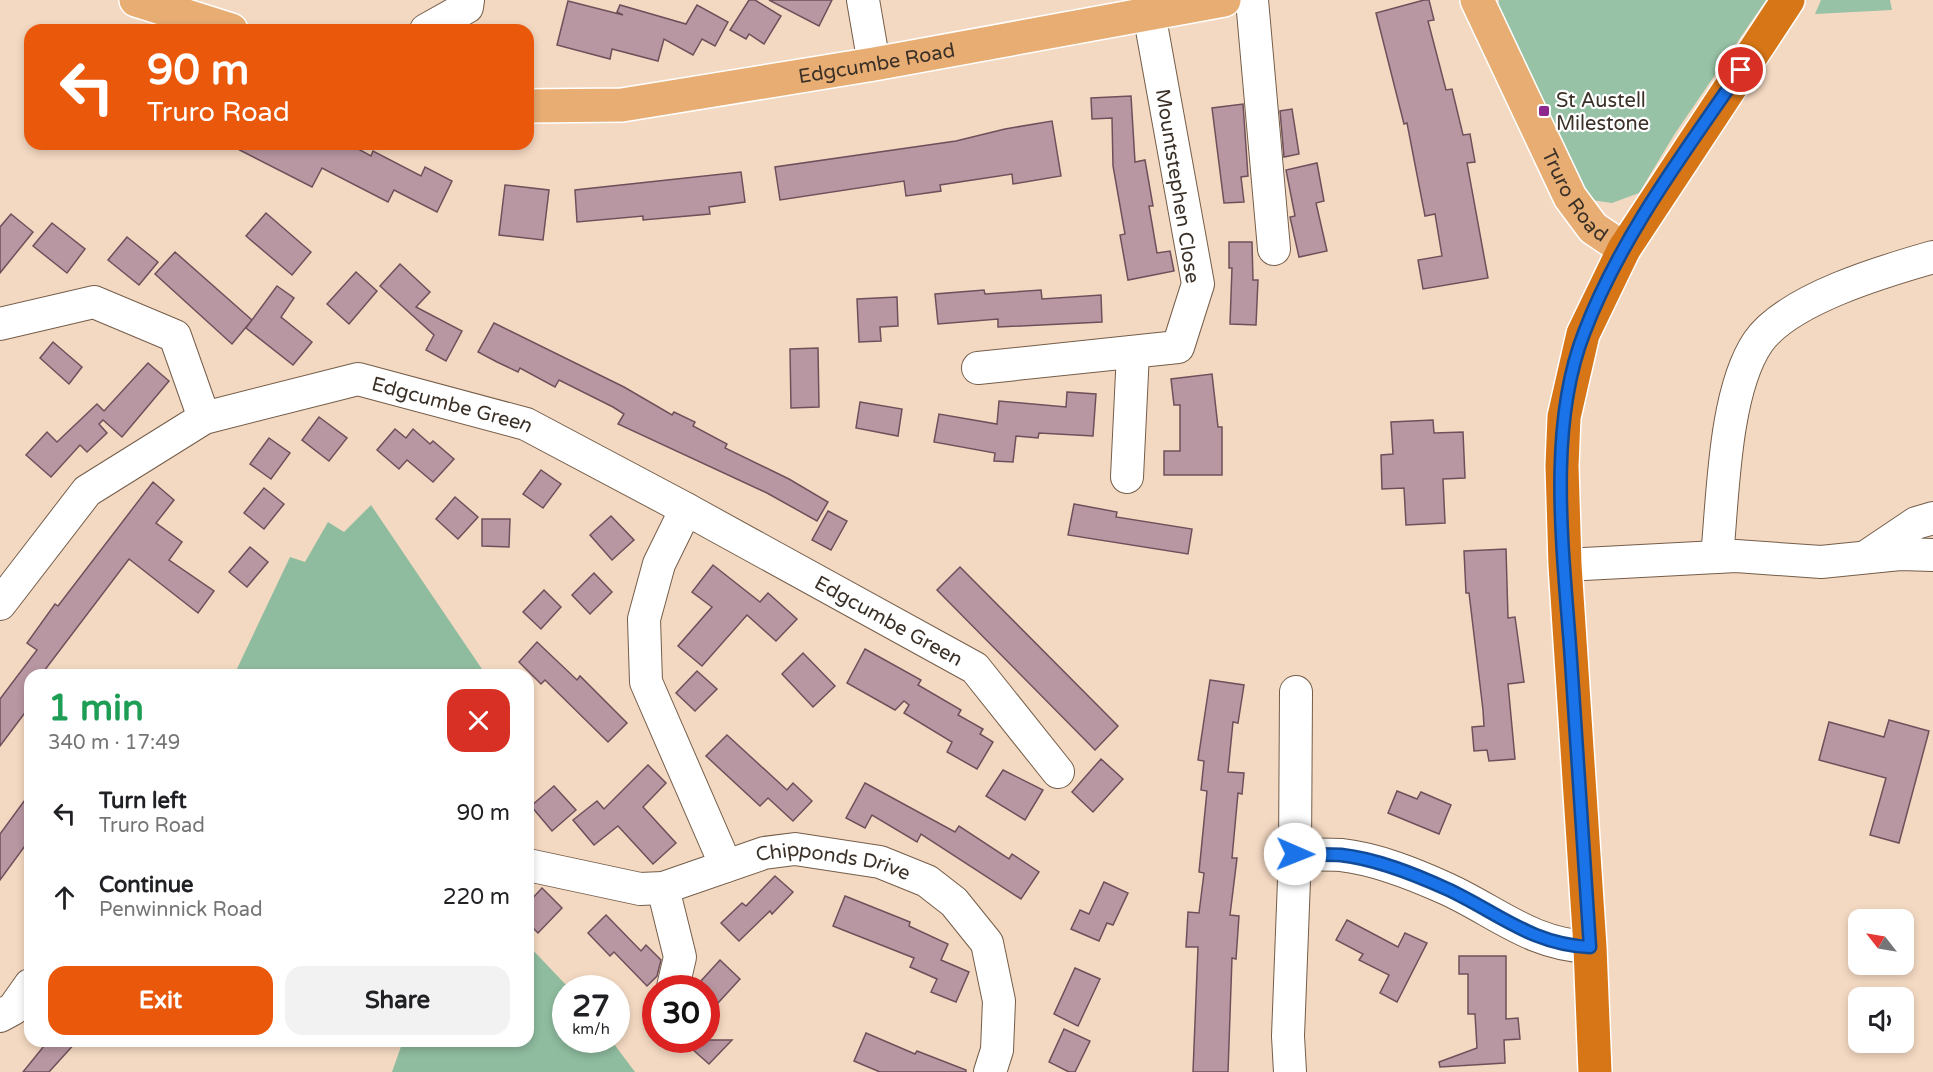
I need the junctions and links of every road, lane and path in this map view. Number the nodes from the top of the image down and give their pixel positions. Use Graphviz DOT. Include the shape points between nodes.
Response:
graph roads {
  1 [pos="136,0"];
  2 [pos="468,0"];
  3 [pos="863,0"];
  4 [pos="1224,0"];
  5 [pos="1252,0"];
  6 [pos="1477,0"];
  7 [pos="1788,0"];
  8 [pos="1149,14"];
  9 [pos="212,24"];
  10 [pos="437,24"];
  11 [pos="874,64"];
  12 [pos="534,106"];
  13 [pos="1274,249"];
  14 [pos="1624,249"];
  15 [pos="1933,257"];
  16 [pos="0,324"];
  17 [pos="1133,352"];
  18 [pos="978,368"];
  19 [pos="204,418"];
  20 [pos="1127,477"];
  21 [pos="686,508"];
  22 [pos="1933,518"];
  23 [pos="1933,555"];
  24 [pos="1717,557"];
  25 [pos="1863,558"];
  26 [pos="1565,565"];
  27 [pos="0,603"];
  28 [pos="1296,692"];
  29 [pos="1058,772"];
  30 [pos="1295,854"];
  31 [pos="534,866"];
  32 [pos="726,866"];
  33 [pos="663,888"];
  34 [pos="1590,947"];
  35 [pos="676,975"];
  36 [pos="24,993"];
  37 [pos="0,1016"];
  38 [pos="990,1072"];
  39 [pos="1290,1072"];
  40 [pos="1595,1072"];
  1 -- 9 [label="main road"];
  2 -- 10 [label="street" via="467,7"];
  3 -- 11 [label="street"];
  4 -- 8 [label="main road, Edgcumbe Road"];
  5 -- 13 [label="street"];
  6 -- 14 [label="main road, Truro Road" via="1570,197 1593,228"];
  7 -- 14 [label="highway, Truro Road"];
  8 -- 11 [label="main road, Edgcumbe Road"];
  8 -- 17 [label="street, Mountstephen Close" via="1198,284 1178,347"];
  11 -- 12 [label="main road, Edgcumbe Road" via="622,105"];
  14 -- 26 [label="highway, Truro Road" via="1583,334 1572,374 1564,417 1562,466"];
  15 -- 24 [label="street" via="1842,287 1785,317 1759,341 1738,390"];
  16 -- 19 [label="street" via="94,302 175,336"];
  17 -- 18 [label="street, Mountstephen Close"];
  17 -- 20 [label="street"];
  19 -- 21 [label="street, Edgcumbe Green" via="357,379 526,424"];
  19 -- 27 [label="street, Edgcumbe Green" via="87,491"];
  21 -- 29 [label="street, Edgcumbe Green" via="975,668"];
  21 -- 32 [label="street" via="659,564 644,619 646,682"];
  22 -- 25 [label="street" via="1916,523"];
  23 -- 25 [label="street"];
  24 -- 25 [label="street" via="1821,562"];
  24 -- 26 [label="street"];
  26 -- 34 [label="highway, Truro Road"];
  28 -- 30 [label="street"];
  30 -- 34 [label="street" via="1342,855 1372,861 1448,890 1538,938 1566,946"];
  30 -- 39 [label="street"];
  31 -- 33 [label="street, Chipponds Drive" via="640,889"];
  32 -- 33 [label="street, Chipponds Drive"];
  32 -- 38 [label="street, Chipponds Drive" via="764,853 795,849 880,862 927,881 954,902 987,942 999,1001 997,1050"];
  33 -- 35 [label="street" via="680,957"];
  34 -- 40 [label="highway, Truro Road"];
  36 -- 37 [label="street" via="13,1008"];
}
